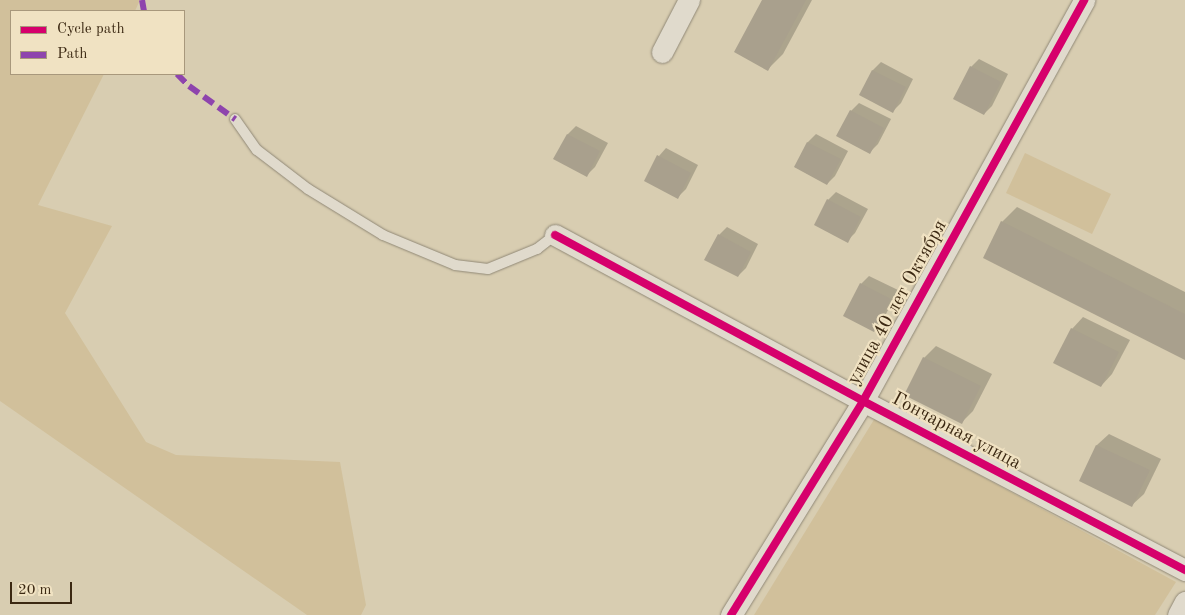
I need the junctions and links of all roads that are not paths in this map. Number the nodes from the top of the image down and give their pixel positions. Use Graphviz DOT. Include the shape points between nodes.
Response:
graph roads {
  1 [pos="689,0"];
  2 [pos="1084,0"];
  3 [pos="662,52"];
  4 [pos="235,119"];
  5 [pos="555,235"];
  6 [pos="863,401"];
  7 [pos="1185,570"];
  8 [pos="1185,602"];
  9 [pos="731,615"];
  10 [pos="1178,615"];
  1 -- 3 [label="street"];
  2 -- 6 [label="street, улица 40 лет Октября"];
  4 -- 5 [label="lane" via="257,150 308,190 383,235 455,265 488,269 537,248"];
  5 -- 6 [label="street, Гончарная улица"];
  6 -- 7 [label="street, Гончарная улица"];
  6 -- 9 [label="street, улица 40 лет Октября"];
  8 -- 10 [label="street"];
}
